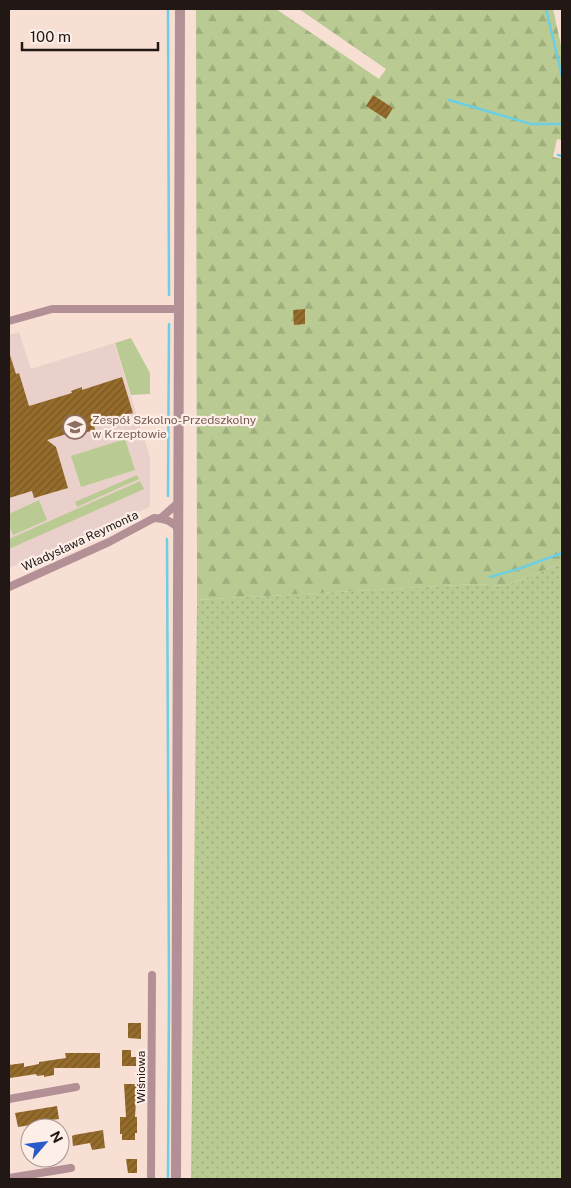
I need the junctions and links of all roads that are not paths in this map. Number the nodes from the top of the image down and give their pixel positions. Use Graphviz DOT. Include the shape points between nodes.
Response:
graph roads {
  1 [pos="180,9"];
  2 [pos="180,309"];
  3 [pos="9,321"];
  4 [pos="179,502"];
  5 [pos="161,518"];
  6 [pos="179,530"];
  7 [pos="9,587"];
  8 [pos="152,975"];
  9 [pos="76,1087"];
  10 [pos="9,1099"];
  11 [pos="71,1168"];
  12 [pos="9,1178"];
  13 [pos="151,1179"];
  14 [pos="176,1179"];
  1 -- 2 [label="street"];
  2 -- 3 [label="street" via="52,309"];
  2 -- 4 [label="street"];
  4 -- 5 [label="street, Władysława Reymonta"];
  4 -- 6 [label="street"];
  5 -- 6 [label="street" via="174,523"];
  5 -- 7 [label="street, Władysława Reymonta" via="154,518"];
  6 -- 14 [label="street"];
  8 -- 13 [label="street, Wiśniowa"];
  9 -- 10 [label="street"];
  11 -- 12 [label="street"];
}
